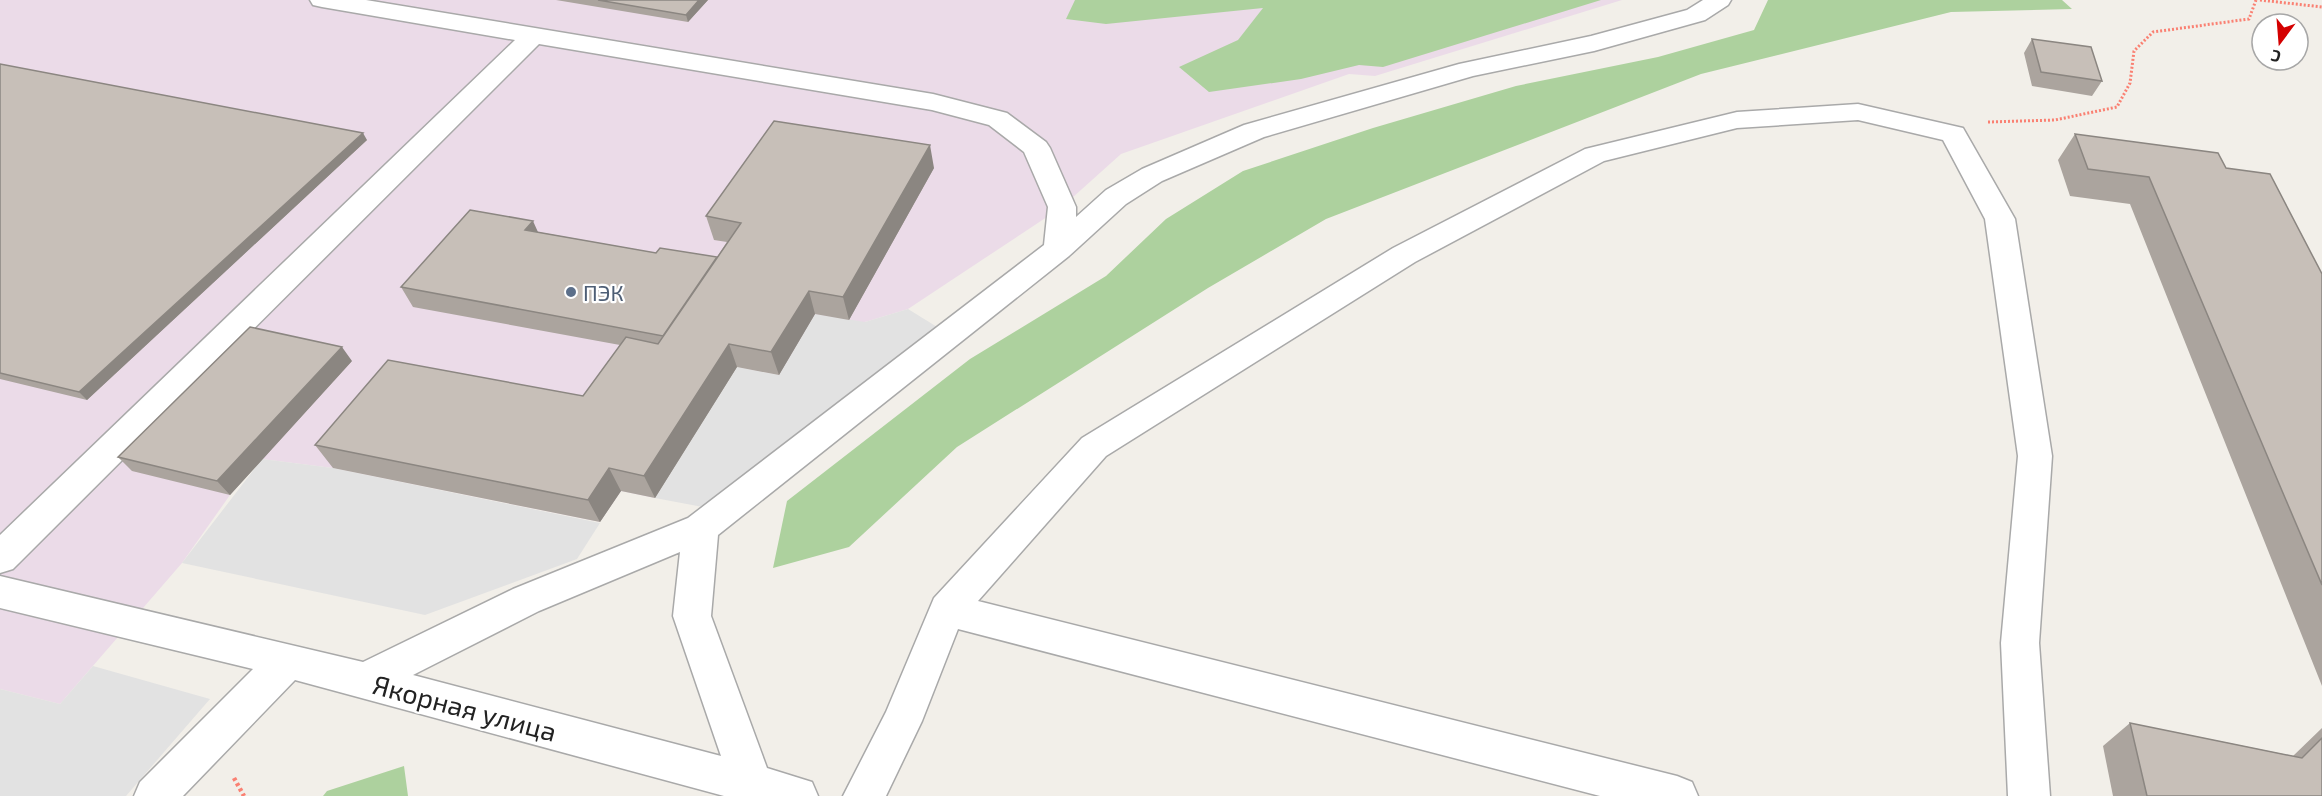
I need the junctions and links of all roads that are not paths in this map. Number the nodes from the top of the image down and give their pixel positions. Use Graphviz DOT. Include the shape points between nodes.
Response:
graph roads {
  1 [pos="322,0"];
  2 [pos="1719,0"];
  3 [pos="534,35"];
  4 [pos="1059,249"];
  5 [pos="701,528"];
  6 [pos="0,558"];
  7 [pos="0,592"];
  8 [pos="947,610"];
  9 [pos="288,660"];
  10 [pos="364,680"];
  11 [pos="752,785"];
  12 [pos="156,796"];
  13 [pos="797,796"];
  14 [pos="864,796"];
  15 [pos="1677,796"];
  16 [pos="2029,796"];
  1 -- 3 [label="street"];
  2 -- 4 [label="street" via="1696,15 1594,44 1468,69 1254,131 1152,175 1116,197"];
  3 -- 4 [label="street" via="933,102 998,119 1036,148 1062,207"];
  3 -- 6 [label="street"];
  4 -- 5 [label="street"];
  5 -- 10 [label="street" via="526,600"];
  5 -- 11 [label="street" via="692,616"];
  7 -- 9 [label="street, Якорная улица"];
  8 -- 14 [label="street" via="902,721"];
  8 -- 15 [label="street"];
  8 -- 16 [label="street" via="1094,447 1404,255 1595,155 1737,120 1858,112 1953,134 2000,219 2035,456 2020,643"];
  9 -- 10 [label="street, Якорная улица"];
  9 -- 12 [label="street"];
  10 -- 11 [label="street, Якорная улица"];
  11 -- 13 [label="street, Якорная улица"];
}
